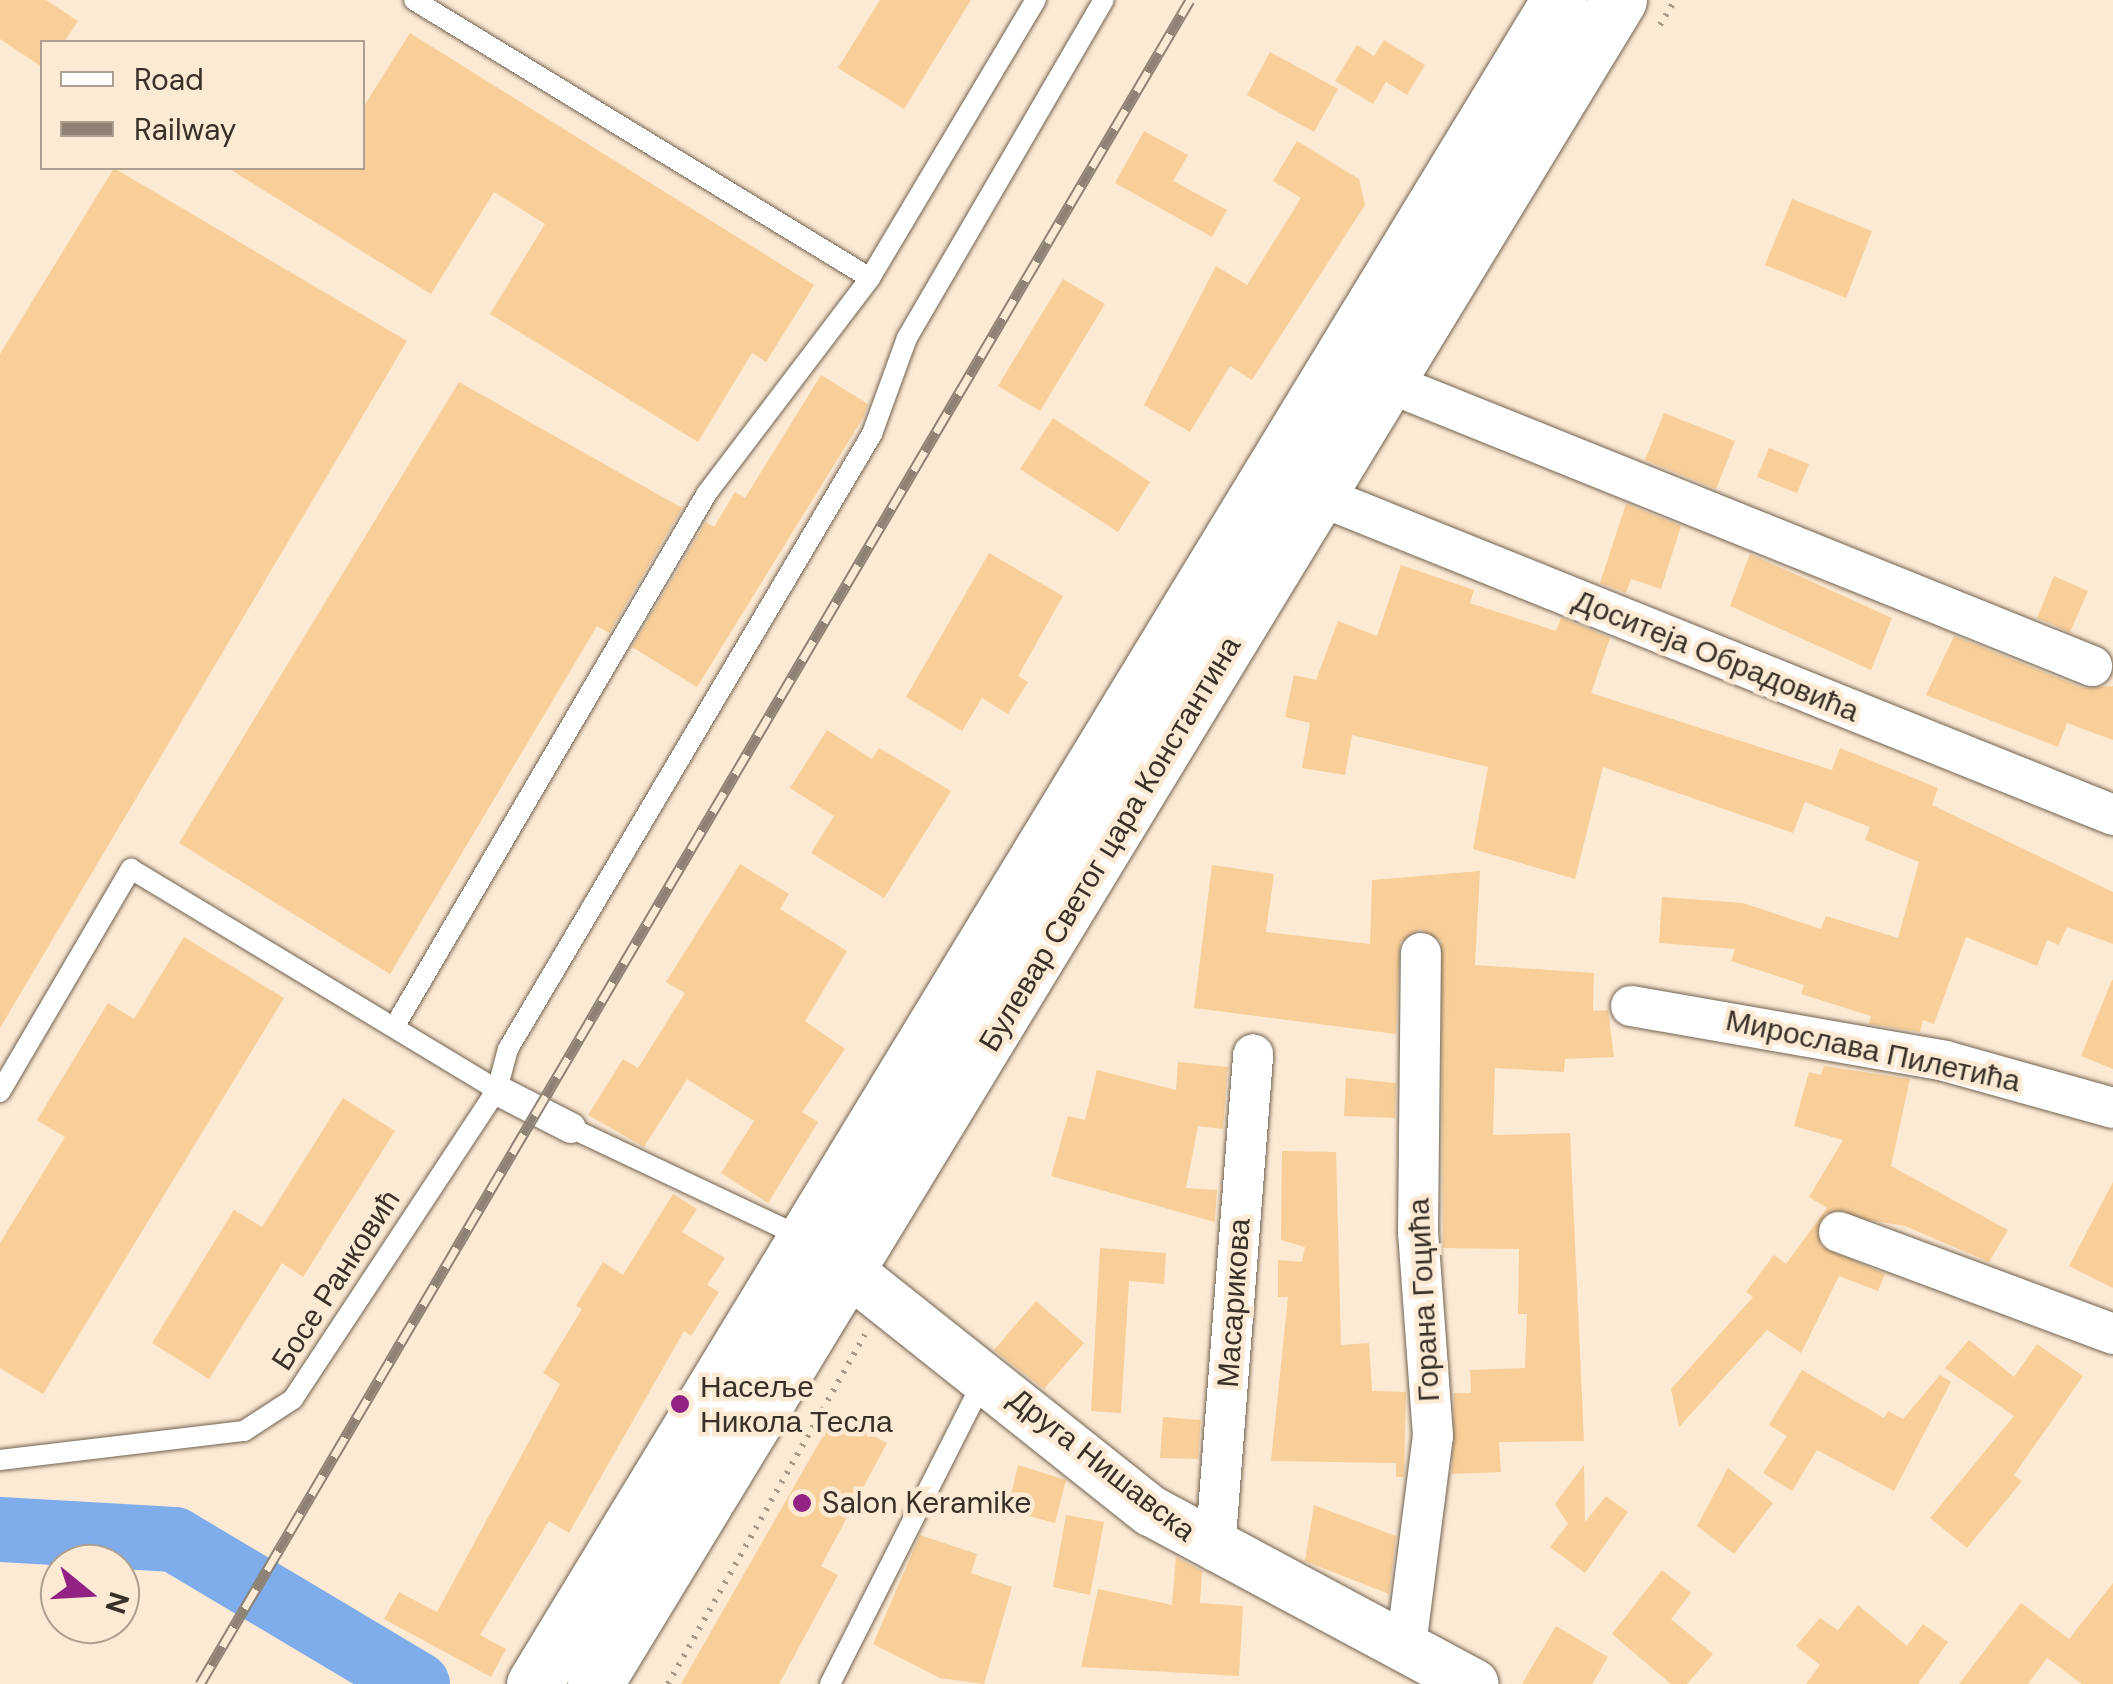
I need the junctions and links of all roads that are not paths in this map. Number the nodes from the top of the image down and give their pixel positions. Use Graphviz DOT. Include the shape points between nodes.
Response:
graph roads {
  1 [pos="414,0"];
  2 [pos="1036,0"];
  3 [pos="1104,0"];
  4 [pos="1558,0"];
  5 [pos="1619,0"];
  6 [pos="870,278"];
  7 [pos="1389,383"];
  8 [pos="1320,496"];
  9 [pos="2092,666"];
  10 [pos="2113,815"];
  11 [pos="1421,953"];
  12 [pos="1631,1006"];
  13 [pos="396,1024"];
  14 [pos="1253,1054"];
  15 [pos="497,1090"];
  16 [pos="0,1092"];
  17 [pos="2113,1108"];
  18 [pos="571,1128"];
  19 [pos="1839,1232"];
  20 [pos="806,1238"];
  21 [pos="854,1268"];
  22 [pos="2113,1334"];
  23 [pos="986,1374"];
  24 [pos="0,1460"];
  25 [pos="1215,1551"];
  26 [pos="1406,1646"];
  27 [pos="538,1679"];
  28 [pos="594,1684"];
  29 [pos="830,1684"];
  30 [pos="1474,1684"];
  1 -- 6 [label="lane"];
  2 -- 6 [label="lane"];
  3 -- 15 [label="lane, Босе Ранковић" via="907,338 872,434 508,1048"];
  4 -- 20 [label="main road, Булевар Светог цара Константина"];
  5 -- 7 [label="main road, Булевар Светог цара Константина"];
  6 -- 13 [label="lane" via="707,493"];
  7 -- 8 [label="main road, Булевар Светог цара Константина"];
  7 -- 9 [label="street"];
  8 -- 10 [label="street, Доситеја Обрадовића"];
  8 -- 21 [label="main road, Булевар Светог цара Константина"];
  11 -- 26 [label="street, Горана Гоцића" via="1418,1232 1433,1436"];
  12 -- 17 [label="street, Мирослава Пилетића" via="1945,1061"];
  13 -- 15 [label="lane"];
  13 -- 16 [label="lane" via="131,869"];
  14 -- 25 [label="street, Масарикова"];
  15 -- 18 [label="street"];
  15 -- 24 [label="lane, Босе Ранковић" via="292,1399 244,1431"];
  18 -- 20 [label="lane"];
  19 -- 22 [label="street"];
  20 -- 21 [label="street, Друга Нишавска"];
  20 -- 27 [label="main road, Булевар Светог цара Константина"];
  21 -- 23 [label="street, Друга Нишавска"];
  21 -- 28 [label="main road, Булевар Светог цара Константина"];
  23 -- 25 [label="street, Друга Нишавска" via="1150,1511"];
  23 -- 29 [label="lane"];
  25 -- 26 [label="street, Друга Нишавска"];
  26 -- 30 [label="street, Друга Нишавска"];
}
